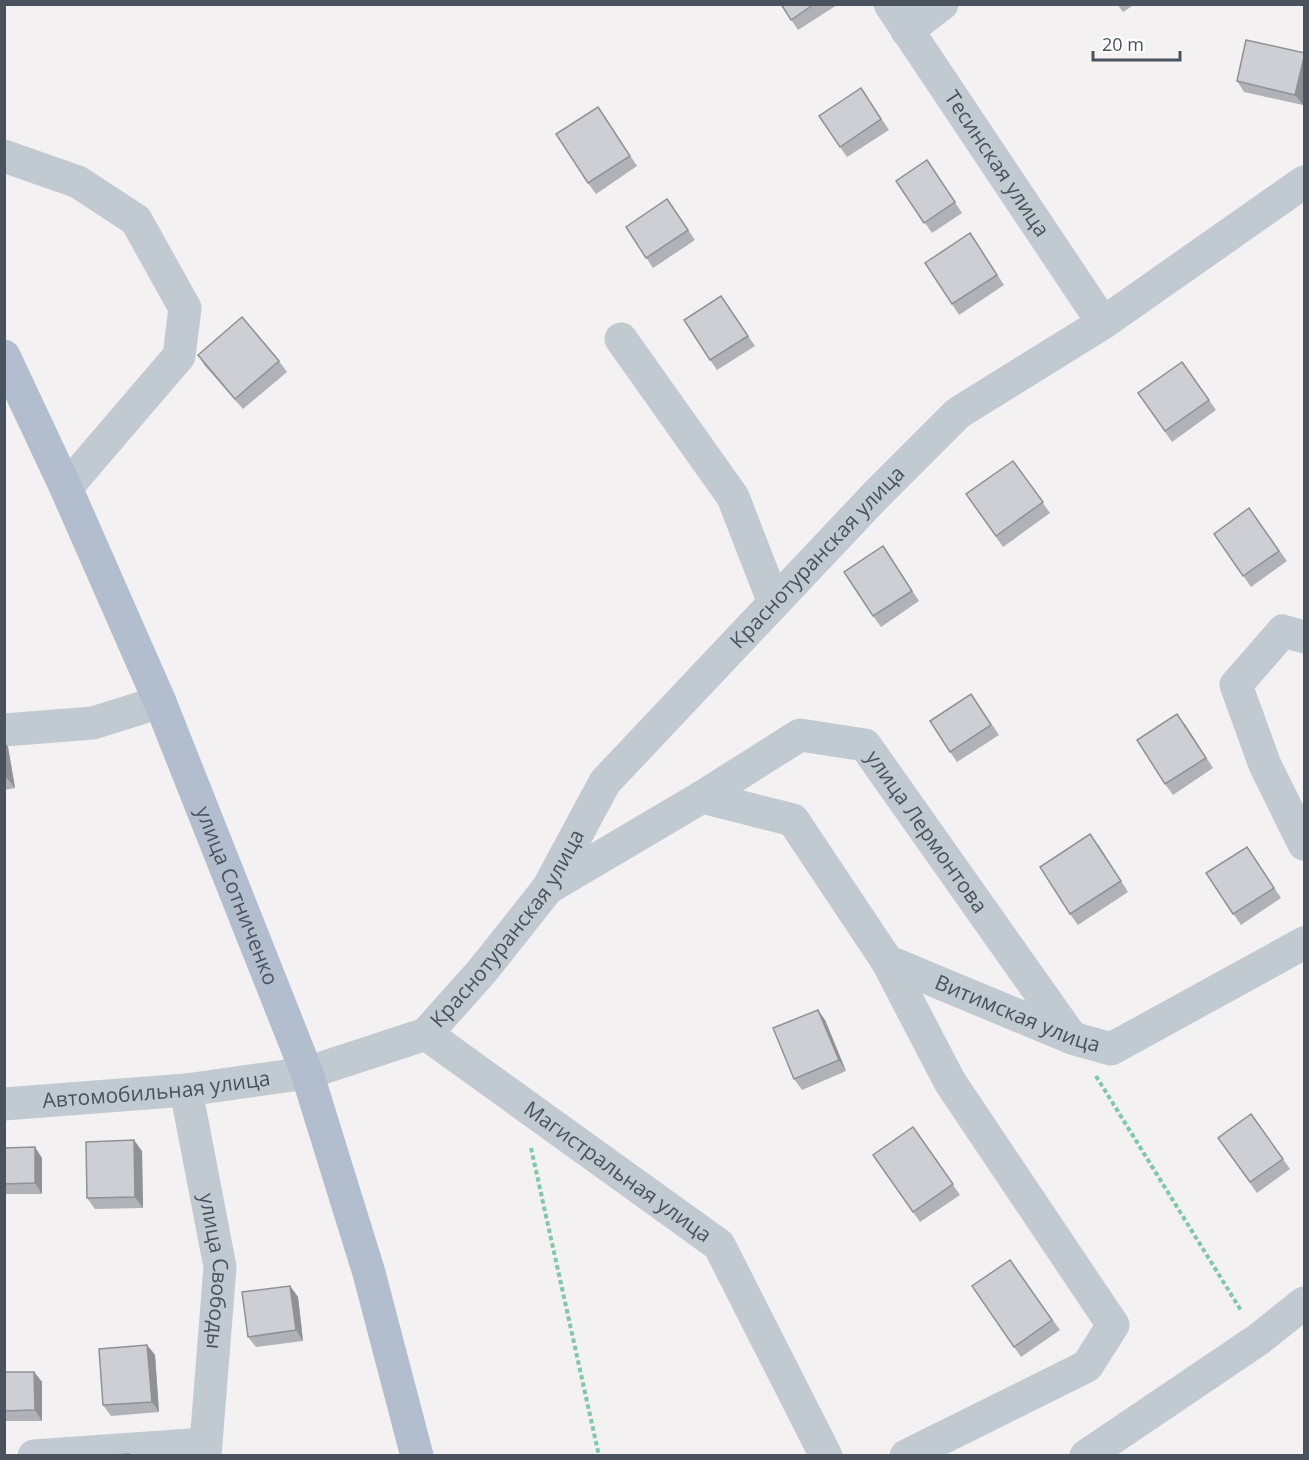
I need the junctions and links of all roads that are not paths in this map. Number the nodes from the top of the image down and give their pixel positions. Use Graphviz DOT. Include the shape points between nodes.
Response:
graph roads {
  1 [pos="942,4"];
  2 [pos="898,18"];
  3 [pos="4,156"];
  4 [pos="1305,182"];
  5 [pos="1103,323"];
  6 [pos="621,339"];
  7 [pos="4,356"];
  8 [pos="66,488"];
  9 [pos="774,603"];
  10 [pos="1305,637"];
  11 [pos="160,702"];
  12 [pos="4,730"];
  13 [pos="702,797"];
  14 [pos="1305,844"];
  15 [pos="548,888"];
  16 [pos="1305,943"];
  17 [pos="887,961"];
  18 [pos="426,1034"];
  19 [pos="1072,1038"];
  20 [pos="307,1073"];
  21 [pos="186,1090"];
  22 [pos="4,1104"];
  23 [pos="1305,1303"];
  24 [pos="205,1450"];
  25 [pos="34,1455"];
  26 [pos="417,1455"];
  27 [pos="826,1455"];
  28 [pos="906,1455"];
  29 [pos="1086,1455"];
  1 -- 2 [label="street"];
  2 -- 5 [label="street, Тесинская улица"];
  3 -- 8 [label="street" via="78,182 136,220 185,308 179,356"];
  4 -- 5 [label="street, Краснотуранская улица"];
  5 -- 9 [label="street, Краснотуранская улица" via="958,413"];
  6 -- 9 [label="street" via="733,497"];
  7 -- 8 [label="main road, улица Сотниченко"];
  8 -- 11 [label="main road, улица Сотниченко"];
  9 -- 15 [label="street, Краснотуранская улица" via="605,782"];
  10 -- 14 [label="street" via="1283,631 1236,685 1265,765"];
  11 -- 12 [label="street" via="93,723"];
  11 -- 20 [label="main road, улица Сотниченко"];
  13 -- 15 [label="street, улица Лермонтова"];
  13 -- 17 [label="street" via="793,820"];
  13 -- 19 [label="street, улица Лермонтова" via="800,735 865,745"];
  15 -- 18 [label="street, Краснотуранская улица"];
  16 -- 19 [label="street, Витимская улица" via="1111,1049"];
  17 -- 19 [label="street, Витимская улица"];
  17 -- 28 [label="street" via="950,1082 1113,1325 1087,1366"];
  18 -- 20 [label="street"];
  18 -- 27 [label="street, Магистральная улица" via="719,1245"];
  20 -- 21 [label="street, Автомобильная улица"];
  20 -- 26 [label="main road, улица Сотниченко" via="369,1273"];
  21 -- 22 [label="street, Автомобильная улица"];
  21 -- 24 [label="street, улица Свободы" via="220,1267"];
  23 -- 29 [label="street" via="1259,1339"];
  24 -- 25 [label="street"];
}
